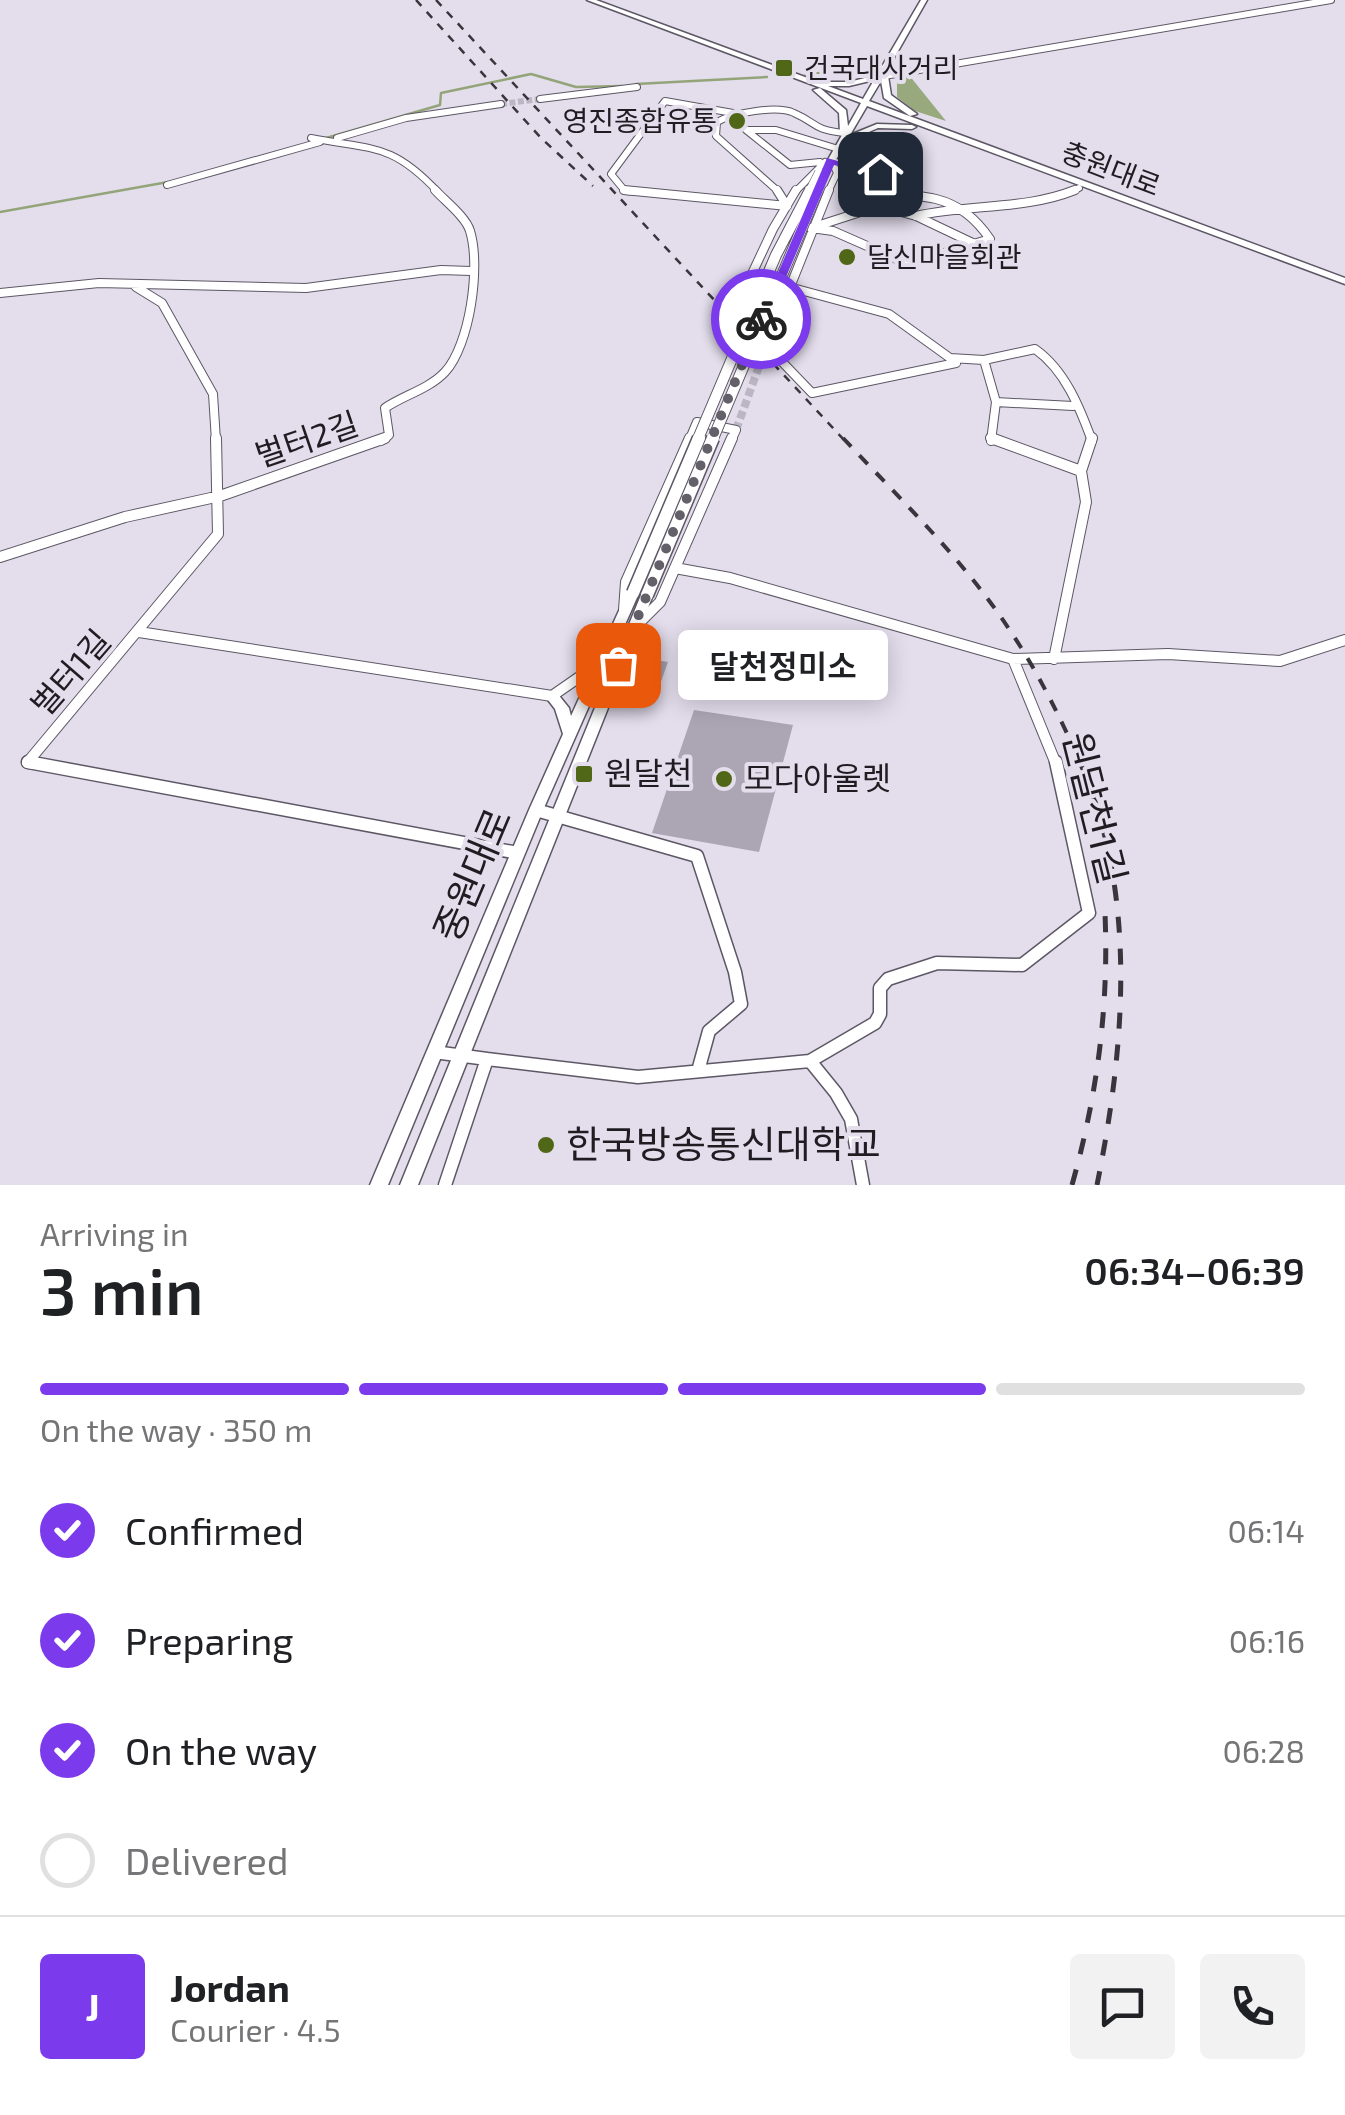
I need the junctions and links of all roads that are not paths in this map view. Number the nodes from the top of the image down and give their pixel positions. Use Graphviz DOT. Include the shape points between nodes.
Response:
graph roads {
  1 [pos="578,0"];
  2 [pos="590,0"];
  3 [pos="924,0"];
  4 [pos="1331,0"];
  5 [pos="884,76"];
  6 [pos="809,82"];
  7 [pos="638,87"];
  8 [pos="817,90"];
  9 [pos="540,99"];
  10 [pos="501,104"];
  11 [pos="862,106"];
  12 [pos="733,113"];
  13 [pos="844,137"];
  14 [pos="961,137"];
  15 [pos="311,138"];
  16 [pos="324,141"];
  17 [pos="834,148"];
  18 [pos="825,167"];
  19 [pos="167,185"];
  20 [pos="1079,188"];
  21 [pos="787,206"];
  22 [pos="957,207"];
  23 [pos="916,216"];
  24 [pos="812,228"];
  25 [pos="977,245"];
  26 [pos="471,271"];
  27 [pos="1345,281"];
  28 [pos="136,287"];
  29 [pos="790,288"];
  30 [pos="0,293"];
  31 [pos="766,347"];
  32 [pos="984,360"];
  33 [pos="956,363"];
  34 [pos="996,402"];
  35 [pos="1074,406"];
  36 [pos="1081,470"];
  37 [pos="220,496"];
  38 [pos="0,556"];
  39 [pos="675,568"];
  40 [pos="628,622"];
  41 [pos="139,632"];
  42 [pos="1345,640"];
  43 [pos="1054,658"];
  44 [pos="1013,659"];
  45 [pos="601,662"];
  46 [pos="552,696"];
  47 [pos="569,734"];
  48 [pos="536,810"];
  49 [pos="556,817"];
  50 [pos="518,853"];
  51 [pos="434,1052"];
  52 [pos="461,1056"];
  53 [pos="487,1059"];
  54 [pos="810,1061"];
  55 [pos="698,1072"];
  56 [pos="380,1185"];
  57 [pos="408,1185"];
  58 [pos="446,1185"];
  59 [pos="863,1185"];
  1 -- 8 [label="street, 충원대로"];
  2 -- 6 [label="street, 충원대로"];
  3 -- 5 [label="street"];
  4 -- 5 [label="street"];
  5 -- 6 [label="street" via="850,84"];
  5 -- 11 [label="street"];
  5 -- 14 [label="street" via="887,96 896,104"];
  6 -- 11 [label="street, 충원대로"];
  7 -- 9 [label="street"];
  8 -- 11 [label="street, 충원대로"];
  8 -- 13 [label="street" via="843,112"];
  10 -- 16 [label="street" via="406,118"];
  11 -- 13 [label="street"];
  11 -- 14 [label="street, 충원대로"];
  12 -- 13 [label="street" via="792,112 817,130"];
  12 -- 21 [label="street" via="718,122 716,136"];
  12 -- 21 [label="street" via="665,102 611,174 625,191"];
  13 -- 14 [label="street" via="889,124"];
  13 -- 17 [label="street"];
  13 -- 18 [label="street"];
  14 -- 27 [label="street, 충원대로"];
  15 -- 16 [label="street, 벌터2길"];
  16 -- 19 [label="street"];
  16 -- 26 [label="street, 벌터2길" via="375,147 430,180 470,228"];
  17 -- 18 [label="street"];
  17 -- 18 [label="street" via="776,130 746,130 790,165"];
  18 -- 21 [label="street" via="810,170"];
  18 -- 22 [label="street" via="859,166 893,178 910,195"];
  18 -- 24 [label="street" via="837,172"];
  18 -- 40 [label="street, 중원대로, bridge"];
  20 -- 22 [label="street" via="1044,202"];
  21 -- 31 [label="street" via="734,312"];
  22 -- 23 [label="street"];
  22 -- 25 [label="street" via="980,222 990,239"];
  23 -- 24 [label="street" via="879,206"];
  23 -- 25 [label="street"];
  24 -- 25 [label="street" via="908,264"];
  24 -- 29 [label="street"];
  26 -- 28 [label="street" via="306,288"];
  26 -- 37 [label="street, 벌터2길" via="474,297 449,369 386,408 389,435"];
  28 -- 30 [label="street" via="99,283"];
  28 -- 37 [label="street, 벌터1길" via="162,303 213,394"];
  29 -- 31 [label="street"];
  29 -- 33 [label="street" via="892,316"];
  31 -- 33 [label="street" via="812,393"];
  32 -- 33 [label="street"];
  32 -- 34 [label="street"];
  32 -- 35 [label="street" via="1035,349 1063,371"];
  34 -- 35 [label="street"];
  34 -- 36 [label="street" via="991,442"];
  35 -- 36 [label="street" via="1093,438"];
  36 -- 43 [label="street" via="1086,502"];
  37 -- 38 [label="street, 벌터2길" via="125,516"];
  37 -- 41 [label="street, 벌터1길" via="218,534"];
  39 -- 40 [label="street" via="660,602"];
  39 -- 40 [label="street" via="736,430 696,422 626,582"];
  39 -- 44 [label="street"];
  40 -- 45 [label="street, 중원대로"];
  40 -- 49 [label="street, 중원대로"];
  41 -- 46 [label="street"];
  41 -- 50 [label="street, 벌터1길" via="27,762"];
  42 -- 43 [label="street" via="1280,661 1168,654"];
  43 -- 44 [label="street"];
  44 -- 54 [label="street, 원달천1길" via="1055,756 1089,913 1022,965 937,963 888,979 880,988 875,1023"];
  45 -- 46 [label="street"];
  45 -- 47 [label="street, 중원대로"];
  46 -- 47 [label="street"];
  47 -- 48 [label="street, 중원대로"];
  48 -- 49 [label="street"];
  48 -- 50 [label="street, 중원대로"];
  49 -- 52 [label="street, 중원대로"];
  49 -- 55 [label="street" via="697,856 741,1004 703,1037"];
  50 -- 51 [label="street, 중원대로"];
  51 -- 52 [label="street, 원달천1길"];
  51 -- 56 [label="street, 중원대로"];
  52 -- 53 [label="street, 원달천1길"];
  52 -- 57 [label="street, 중원대로"];
  53 -- 55 [label="street, 원달천1길" via="613,1076"];
  53 -- 58 [label="street"];
  54 -- 55 [label="street, 원달천1길"];
  54 -- 59 [label="street" via="844,1102"];
}
